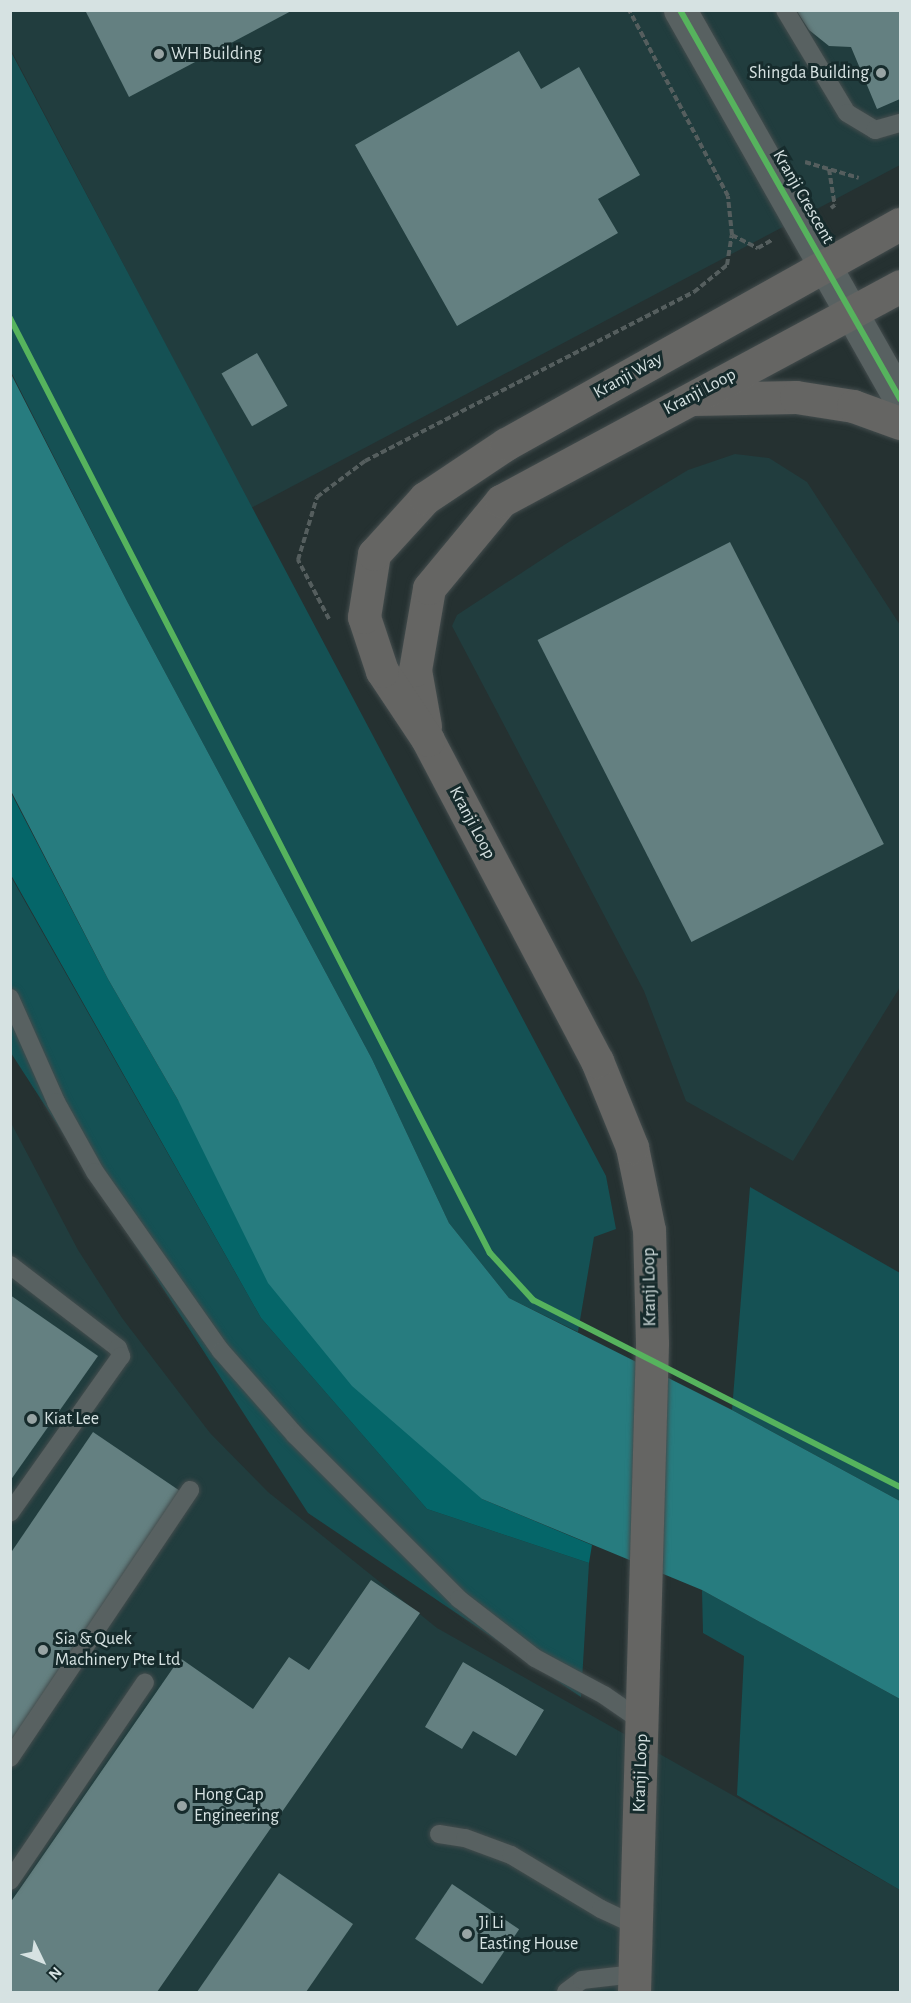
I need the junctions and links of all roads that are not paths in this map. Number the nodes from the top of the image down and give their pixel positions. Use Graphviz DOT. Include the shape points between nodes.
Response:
graph roads {
  1 [pos="680,10"];
  2 [pos="785,10"];
  3 [pos="900,123"];
  4 [pos="900,224"];
  5 [pos="825,265"];
  6 [pos="900,286"];
  7 [pos="850,311"];
  8 [pos="688,399"];
  9 [pos="900,399"];
  10 [pos="900,423"];
  11 [pos="374,554"];
  12 [pos="428,740"];
  13 [pos="10,999"];
  14 [pos="10,1266"];
  15 [pos="190,1490"];
  16 [pos="10,1513"];
  17 [pos="145,1682"];
  18 [pos="643,1722"];
  19 [pos="10,1758"];
  20 [pos="439,1834"];
  21 [pos="10,1881"];
  22 [pos="636,1925"];
  23 [pos="635,1983"];
  24 [pos="566,1992"];
  1 -- 5 [label="street, Kranji Crescent"];
  2 -- 3 [label="lane" via="847,113 876,130"];
  4 -- 5 [label="main road, Kranji Way"];
  5 -- 7 [label="street, Kranji Crescent"];
  5 -- 11 [label="main road, Kranji Way" via="506,444 425,498"];
  6 -- 7 [label="main road"];
  7 -- 8 [label="main road, Kranji Loop"];
  7 -- 9 [label="street, Kranji Crescent"];
  8 -- 10 [label="main road" via="796,397 853,406"];
  8 -- 12 [label="main road, Kranji Loop" via="501,501 429,588 415,670"];
  11 -- 12 [label="main road, Kranji Loop" via="364,617 382,671"];
  12 -- 18 [label="main road, Kranji Loop" via="597,1061 632,1147 649,1230 652,1343"];
  13 -- 18 [label="lane" via="56,1102 95,1172 221,1351 295,1435 459,1599 535,1658 604,1695"];
  14 -- 16 [label="lane" via="118,1348 121,1356"];
  15 -- 19 [label="lane"];
  17 -- 21 [label="lane"];
  18 -- 22 [label="main road, Kranji Loop"];
  20 -- 22 [label="lane" via="465,1838 511,1855 601,1909"];
  22 -- 23 [label="main road, Kranji Loop"];
  23 -- 24 [label="lane" via="582,1980"];
}
